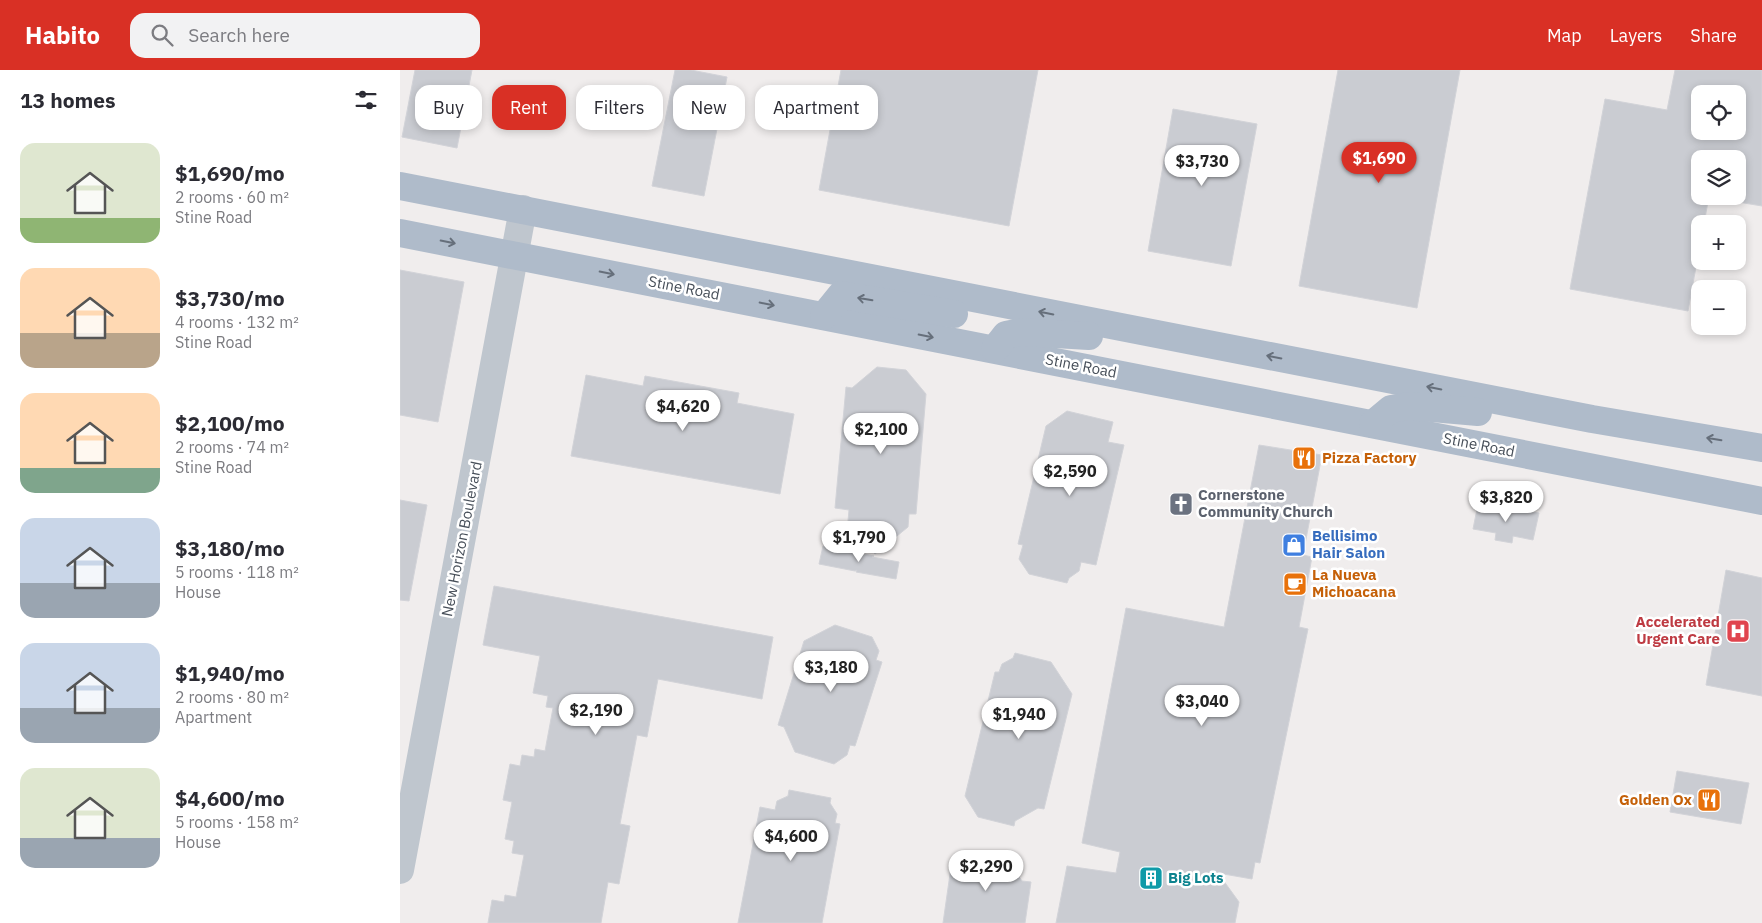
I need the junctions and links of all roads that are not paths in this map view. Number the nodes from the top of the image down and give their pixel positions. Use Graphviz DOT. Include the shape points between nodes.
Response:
graph roads {
  1 [pos="400,186"];
  2 [pos="523,209"];
  3 [pos="400,233"];
  4 [pos="514,255"];
  5 [pos="999,304"];
  6 [pos="824,316"];
  7 [pos="1200,342"];
  8 [pos="995,349"];
  9 [pos="1592,419"];
  10 [pos="1373,424"];
  11 [pos="1762,448"];
  12 [pos="1762,501"];
  13 [pos="400,870"];
  1 -- 2 [label="main road"];
  2 -- 4 [label="street, New Horizon Boulevard"];
  2 -- 5 [label="main road"];
  3 -- 4 [label="main road, Stine Road, one-way"];
  4 -- 6 [label="main road, Stine Road, one-way"];
  4 -- 13 [label="street, New Horizon Boulevard"];
  5 -- 6 [label="main road, one-way" via="955,314 840,295"];
  7 -- 5 [label="main road, one-way"];
  6 -- 8 [label="main road, Stine Road, one-way"];
  7 -- 8 [label="main road" via="1021,332 1006,334"];
  9 -- 7 [label="main road, one-way"];
  8 -- 10 [label="main road, Stine Road"];
  9 -- 10 [label="main road" via="1409,406 1391,409"];
  11 -- 9 [label="main road, one-way"];
  10 -- 12 [label="main road, Stine Road"];
}
